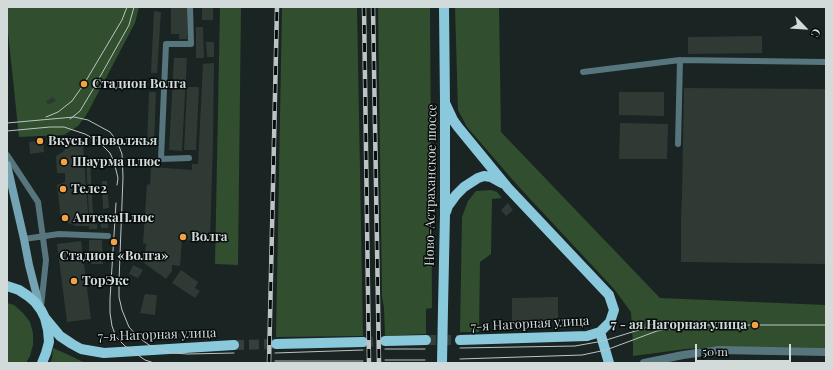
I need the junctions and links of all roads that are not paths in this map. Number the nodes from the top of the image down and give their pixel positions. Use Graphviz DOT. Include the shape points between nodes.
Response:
graph roads {
  1 [pos="190,7"];
  2 [pos="444,7"];
  3 [pos="680,60"];
  4 [pos="826,62"];
  5 [pos="584,72"];
  6 [pos="445,103"];
  7 [pos="678,144"];
  8 [pos="7,155"];
  9 [pos="189,158"];
  10 [pos="7,165"];
  11 [pos="508,188"];
  12 [pos="445,214"];
  13 [pos="43,236"];
  14 [pos="108,236"];
  15 [pos="24,239"];
  16 [pos="7,286"];
  17 [pos="43,314"];
  18 [pos="600,332"];
  19 [pos="426,340"];
  20 [pos="460,340"];
  21 [pos="385,341"];
  22 [pos="363,342"];
  23 [pos="276,344"];
  24 [pos="234,345"];
  25 [pos="826,352"];
  26 [pos="42,363"];
  27 [pos="442,363"];
  28 [pos="609,363"];
  29 [pos="644,363"];
  1 -- 9 [label="lane" via="191,44 166,44 161,159"];
  2 -- 6 [label="main road, Ново-Астраханское шоссе"];
  3 -- 4 [label="lane"];
  3 -- 5 [label="lane"];
  3 -- 7 [label="lane"];
  6 -- 11 [label="main road" via="453,120"];
  6 -- 12 [label="main road, Ново-Астраханское шоссе"];
  8 -- 13 [label="lane" via="38,202"];
  10 -- 15 [label="main road"];
  11 -- 12 [label="main road" via="491,177 478,178 456,195"];
  11 -- 18 [label="main road" via="608,295 614,310 610,322"];
  12 -- 27 [label="main road, Ново-Астраханское шоссе, bridge"];
  13 -- 14 [label="lane"];
  13 -- 15 [label="lane"];
  13 -- 17 [label="lane" via="46,260"];
  15 -- 17 [label="main road"];
  16 -- 17 [label="main road, 7-я Нагорная улица" via="28,296"];
  17 -- 24 [label="main road, 7-я Нагорная улица" via="60,336 72,344 81,349 104,353"];
  17 -- 26 [label="main road" via="48,330 48,342"];
  18 -- 20 [label="main road, 7-я Нагорная улица" via="580,337"];
  18 -- 28 [label="main road"];
  19 -- 21 [label="main road"];
  22 -- 23 [label="main road"];
  25 -- 29 [label="street" via="719,350"];
}
